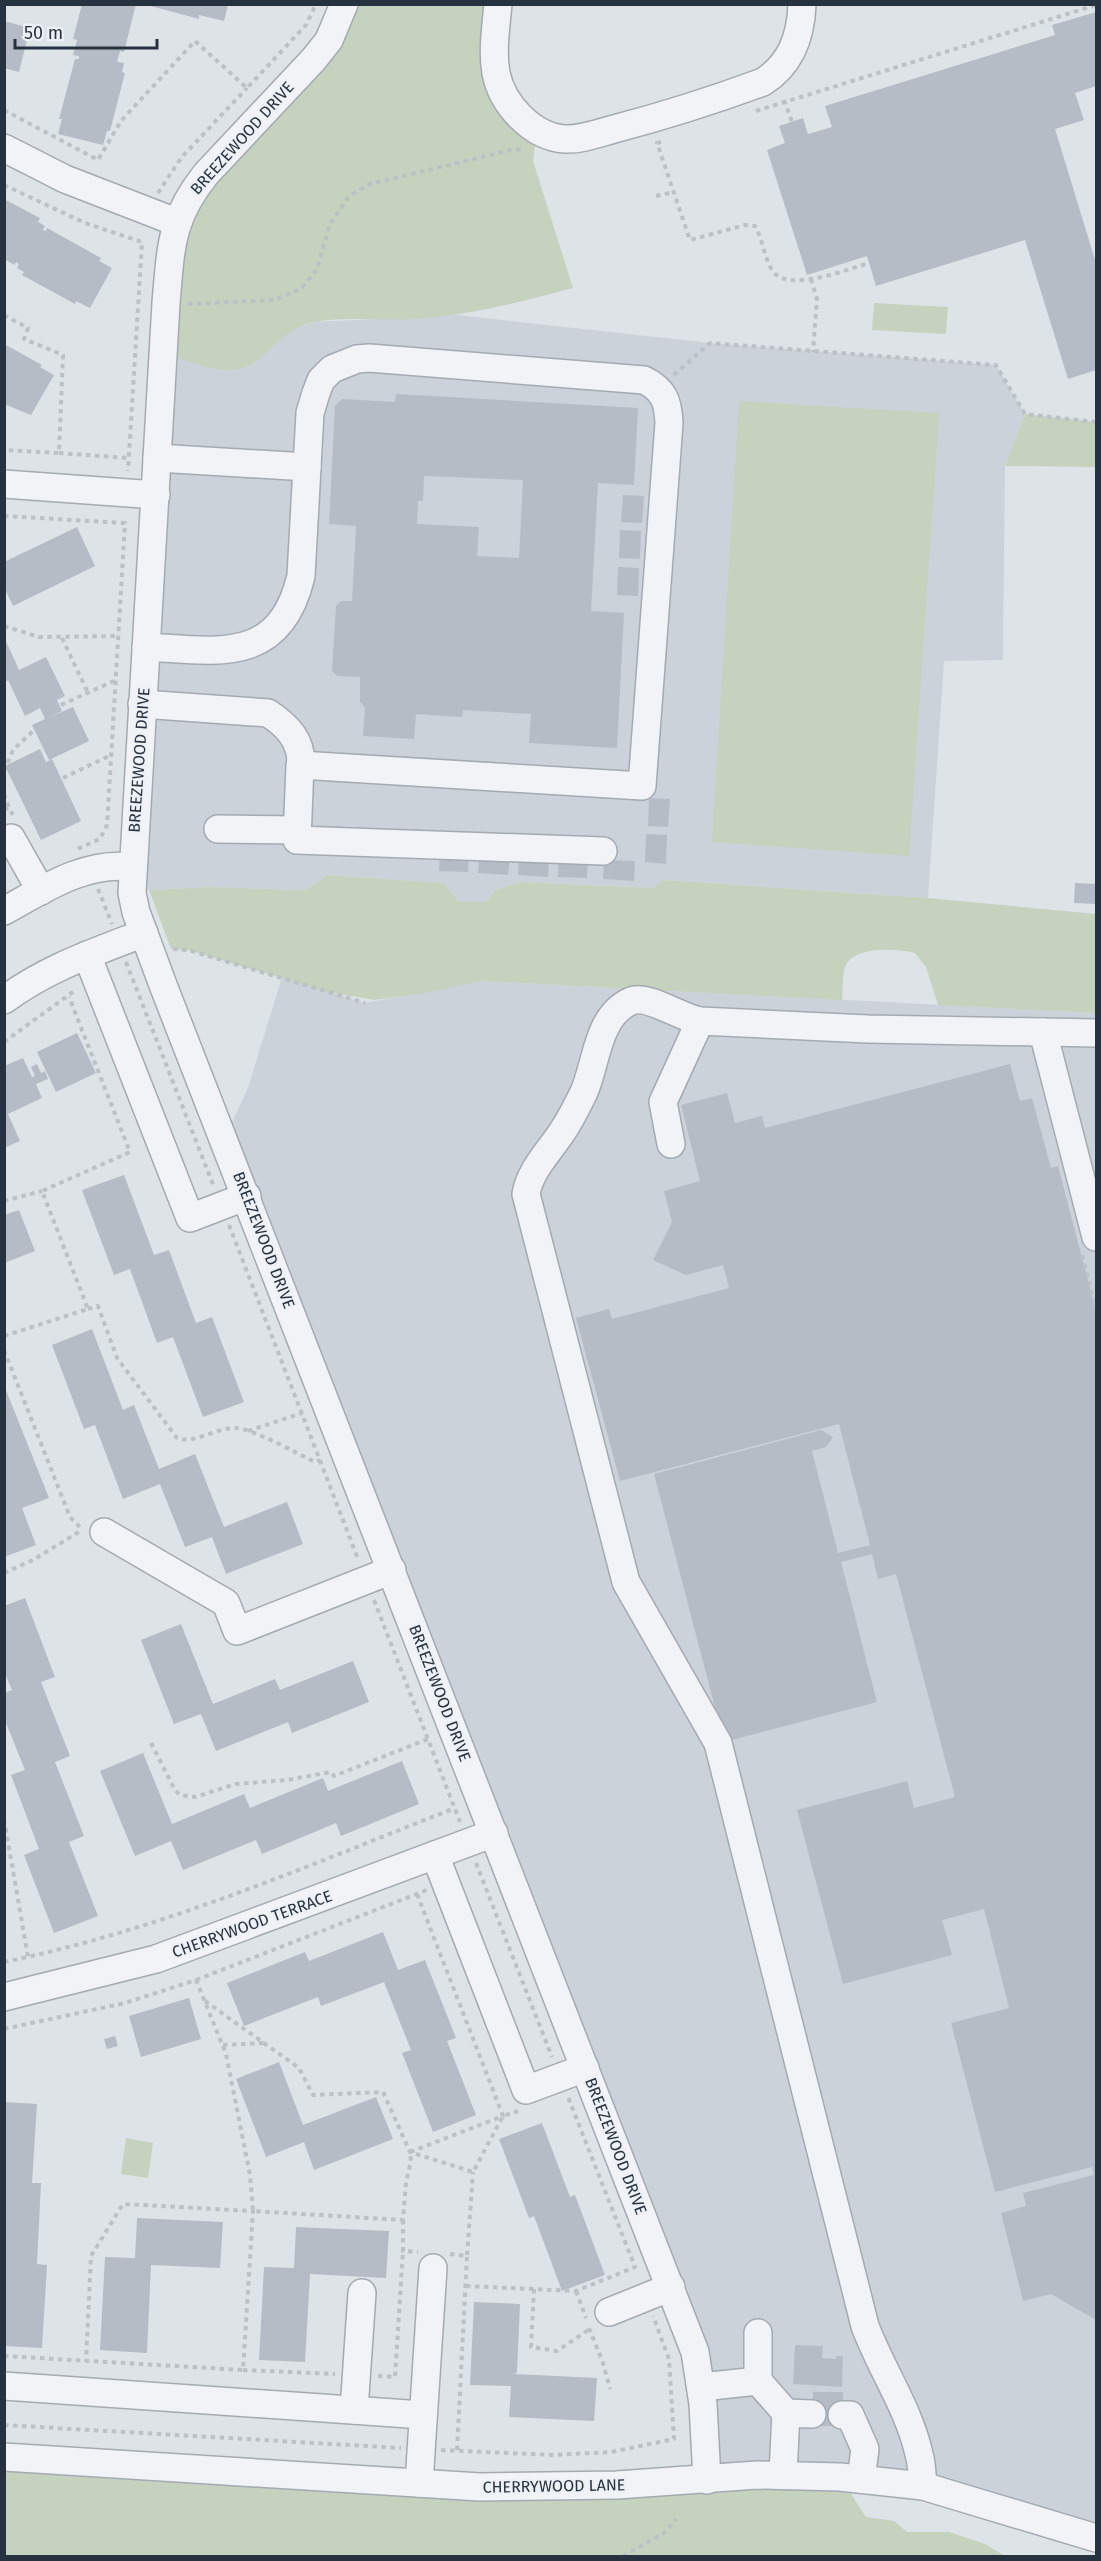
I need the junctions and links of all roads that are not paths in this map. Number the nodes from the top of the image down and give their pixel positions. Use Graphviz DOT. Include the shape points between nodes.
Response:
graph roads {
  1 [pos="344,4"];
  2 [pos="498,4"];
  3 [pos="802,4"];
  4 [pos="4,148"];
  5 [pos="176,222"];
  6 [pos="157,458"];
  7 [pos="307,467"];
  8 [pos="4,484"];
  9 [pos="156,495"];
  10 [pos="146,647"];
  11 [pos="142,704"];
  12 [pos="301,766"];
  13 [pos="218,829"];
  14 [pos="298,830"];
  15 [pos="4,842"];
  16 [pos="603,851"];
  17 [pos="132,867"];
  18 [pos="41,891"];
  19 [pos="4,911"];
  20 [pos="131,938"];
  21 [pos="87,955"];
  22 [pos="4,1000"];
  23 [pos="700,1021"];
  24 [pos="1043,1032"];
  25 [pos="1096,1033"];
  26 [pos="671,1144"];
  27 [pos="247,1196"];
  28 [pos="1096,1237"];
  29 [pos="94,1531"];
  30 [pos="392,1570"];
  31 [pos="494,1833"];
  32 [pos="440,1867"];
  33 [pos="4,1997"];
  34 [pos="585,2068"];
  35 [pos="434,2258"];
  36 [pos="671,2287"];
  37 [pos="362,2293"];
  38 [pos="599,2320"];
  39 [pos="758,2333"];
  40 [pos="758,2381"];
  41 [pos="4,2386"];
  42 [pos="701,2387"];
  43 [pos="354,2410"];
  44 [pos="786,2413"];
  45 [pos="812,2414"];
  46 [pos="423,2415"];
  47 [pos="842,2415"];
  48 [pos="4,2457"];
  49 [pos="783,2474"];
  50 [pos="861,2479"];
  51 [pos="707,2480"];
  52 [pos="419,2483"];
  53 [pos="922,2486"];
  54 [pos="1096,2538"];
  1 -- 5 [label="street, BREEZEWOOD DRIVE" via="329,40 206,174"];
  2 -- 3 [label="street" via="494,60 501,90 509,104 526,123 557,137 581,138 763,82 776,74 794,48"];
  4 -- 5 [label="street" via="65,179"];
  5 -- 6 [label="street, BREEZEWOOD DRIVE" via="166,303"];
  6 -- 7 [label="street"];
  6 -- 9 [label="street, BREEZEWOOD DRIVE"];
  7 -- 10 [label="street" via="301,576 296,597 274,629 243,648"];
  7 -- 12 [label="street" via="310,413 321,380 332,369 357,359 636,378 659,388 667,406 669,423 642,786"];
  8 -- 9 [label="street"];
  9 -- 10 [label="street, BREEZEWOOD DRIVE"];
  10 -- 11 [label="street, BREEZEWOOD DRIVE"];
  11 -- 12 [label="street" via="268,713 294,735 302,752"];
  11 -- 17 [label="street, BREEZEWOOD DRIVE"];
  12 -- 14 [label="street"];
  13 -- 14 [label="street"];
  14 -- 16 [label="street" via="297,840"];
  15 -- 18 [label="street" via="11,838"];
  17 -- 18 [label="street" via="108,865 90,869"];
  17 -- 20 [label="street, BREEZEWOOD DRIVE"];
  18 -- 19 [label="street"];
  20 -- 21 [label="street"];
  20 -- 27 [label="street, BREEZEWOOD DRIVE"];
  21 -- 22 [label="street" via="44,974"];
  21 -- 27 [label="street" via="190,1218"];
  23 -- 24 [label="street"];
  23 -- 26 [label="street" via="663,1101"];
  23 -- 53 [label="street" via="645,1000 633,1000 618,1010 604,1028 572,1117 528,1181 525,1194 626,1582 718,1743 865,2326 914,2436"];
  24 -- 25 [label="street"];
  24 -- 28 [label="street"];
  27 -- 30 [label="street, BREEZEWOOD DRIVE"];
  29 -- 30 [label="street" via="226,1603 237,1631"];
  30 -- 31 [label="street, BREEZEWOOD DRIVE"];
  31 -- 32 [label="street, CHERRYWOOD TERRACE" via="468,1843"];
  31 -- 34 [label="street, BREEZEWOOD DRIVE"];
  32 -- 33 [label="street, CHERRYWOOD TERRACE" via="156,1959"];
  32 -- 34 [label="street" via="526,2090"];
  34 -- 36 [label="street, BREEZEWOOD DRIVE"];
  35 -- 46 [label="street"];
  36 -- 38 [label="street"];
  36 -- 42 [label="street, BREEZEWOOD DRIVE" via="695,2352"];
  37 -- 43 [label="street"];
  39 -- 40 [label="street"];
  40 -- 42 [label="street"];
  40 -- 44 [label="street"];
  41 -- 43 [label="street"];
  42 -- 51 [label="street, BREEZEWOOD DRIVE"];
  43 -- 46 [label="street"];
  44 -- 45 [label="street"];
  44 -- 49 [label="street"];
  46 -- 52 [label="street"];
  47 -- 50 [label="street" via="850,2415 865,2449"];
  48 -- 52 [label="street, CHERRYWOOD LANE"];
  49 -- 50 [label="street, CHERRYWOOD LANE"];
  49 -- 51 [label="street, CHERRYWOOD LANE"];
  50 -- 53 [label="street, CHERRYWOOD LANE"];
  51 -- 52 [label="street, CHERRYWOOD LANE" via="540,2487"];
  53 -- 54 [label="street, CHERRYWOOD LANE"];
}
